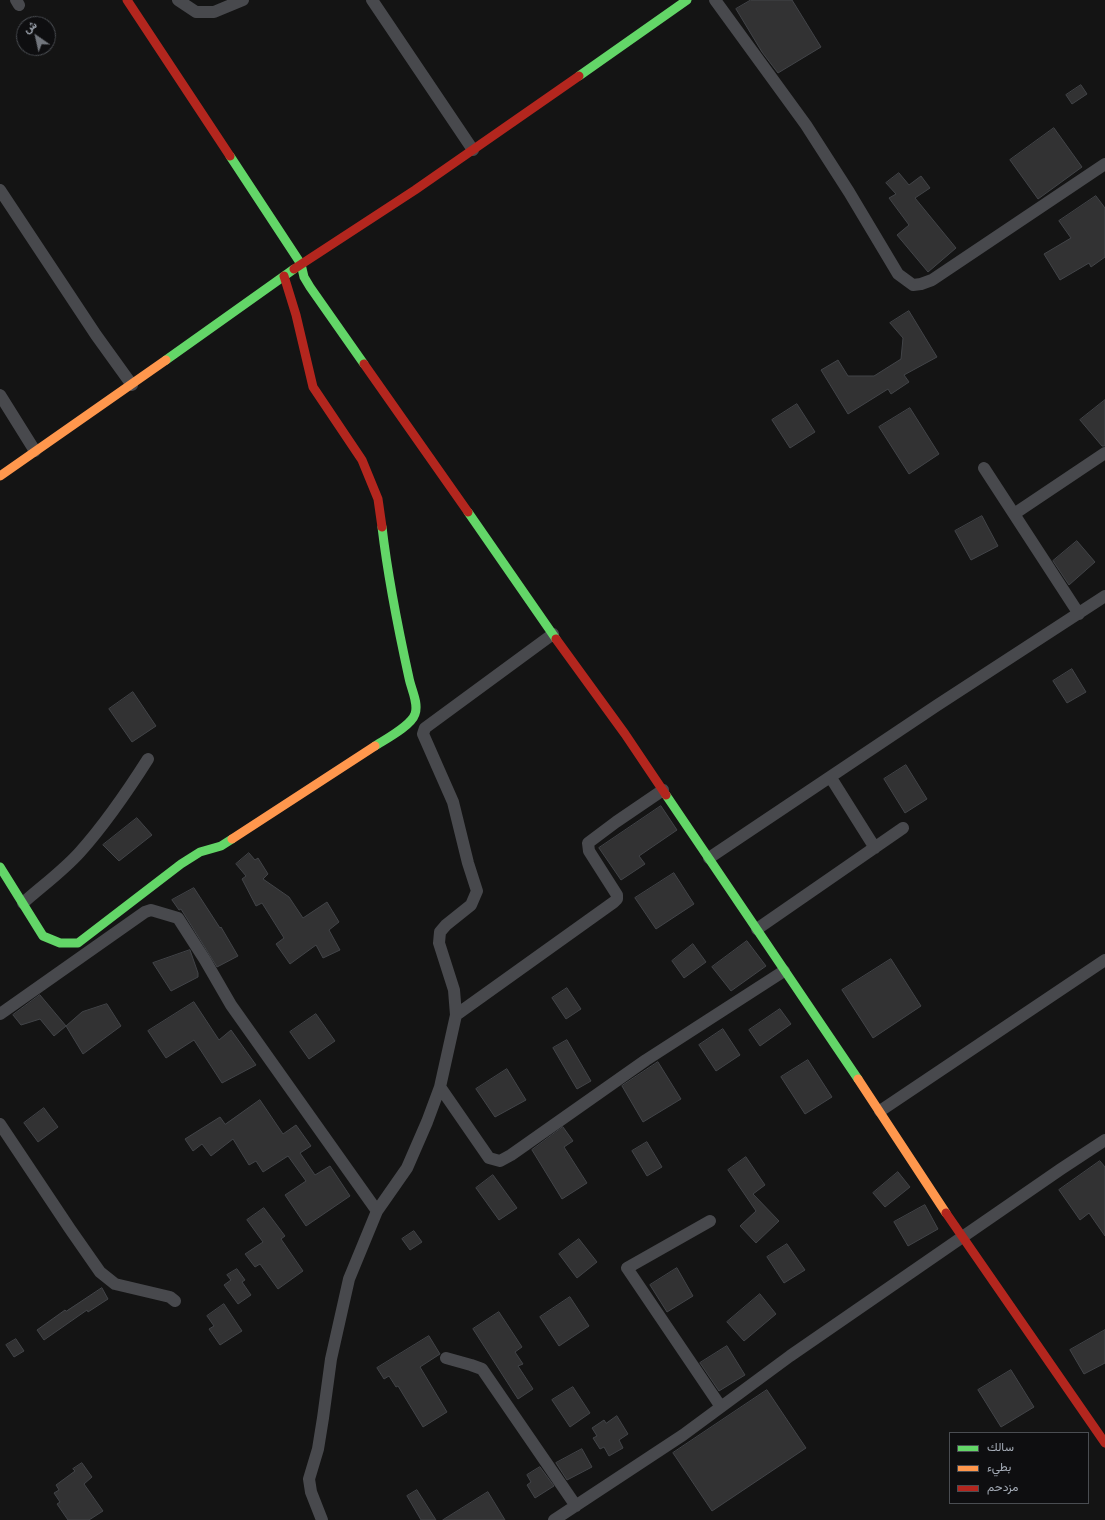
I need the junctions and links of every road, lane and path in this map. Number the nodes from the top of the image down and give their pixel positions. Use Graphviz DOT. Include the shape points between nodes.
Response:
graph roads {
  1 [pos="127,0"];
  2 [pos="178,0"];
  3 [pos="243,0"];
  4 [pos="372,0"];
  5 [pos="687,0"];
  6 [pos="715,0"];
  7 [pos="472,150"];
  8 [pos="1105,164"];
  9 [pos="0,190"];
  10 [pos="301,264"];
  11 [pos="284,276"];
  12 [pos="132,385"];
  13 [pos="0,395"];
  14 [pos="35,451"];
  15 [pos="1105,453"];
  16 [pos="984,468"];
  17 [pos="0,476"];
  18 [pos="1014,514"];
  19 [pos="1105,596"];
  20 [pos="1079,614"];
  21 [pos="552,634"];
  22 [pos="148,759"];
  23 [pos="831,778"];
  24 [pos="662,790"];
  25 [pos="903,828"];
  26 [pos="875,848"];
  27 [pos="709,858"];
  28 [pos="0,867"];
  29 [pos="23,903"];
  30 [pos="757,929"];
  31 [pos="1105,960"];
  32 [pos="784,971"];
  33 [pos="0,1014"];
  34 [pos="456,1015"];
  35 [pos="440,1087"];
  36 [pos="880,1111"];
  37 [pos="0,1124"];
  38 [pos="1105,1140"];
  39 [pos="377,1211"];
  40 [pos="710,1221"];
  41 [pos="962,1238"];
  42 [pos="175,1301"];
  43 [pos="446,1358"];
  44 [pos="720,1407"];
  45 [pos="1105,1443"];
  46 [pos="576,1506"];
  47 [pos="322,1520"];
  48 [pos="554,1520"];
  1 -- 10 [label="street"];
  2 -- 3 [label="street" via="196,12 214,12"];
  4 -- 7 [label="street"];
  5 -- 7 [label="street"];
  6 -- 8 [label="street" via="806,125 898,274 913,285 932,280"];
  7 -- 10 [label="street"];
  9 -- 12 [label="street"];
  10 -- 11 [label="street"];
  10 -- 21 [label="street" via="310,287"];
  11 -- 12 [label="street"];
  11 -- 29 [label="street" via="313,387 362,460 378,499 388,574 416,704 414,717 396,732 221,846 200,852 181,864 78,943 63,945 43,936"];
  12 -- 14 [label="street"];
  13 -- 14 [label="street"];
  14 -- 17 [label="street"];
  15 -- 18 [label="street"];
  16 -- 18 [label="street"];
  18 -- 20 [label="street"];
  19 -- 20 [label="street"];
  20 -- 23 [label="street" via="936,706"];
  21 -- 24 [label="street" via="625,734"];
  21 -- 34 [label="street" via="425,728 423,734 453,802 477,891 471,904 440,932 439,943 454,990"];
  22 -- 29 [label="street" via="120,802 80,852"];
  23 -- 26 [label="street"];
  23 -- 27 [label="street"];
  24 -- 27 [label="street"];
  24 -- 34 [label="street" via="588,843 589,851 617,895 617,899"];
  25 -- 26 [label="street"];
  26 -- 30 [label="street"];
  27 -- 30 [label="street"];
  28 -- 29 [label="street"];
  30 -- 32 [label="street"];
  31 -- 36 [label="street"];
  32 -- 35 [label="street" via="646,1060 500,1161 489,1158"];
  32 -- 36 [label="street"];
  33 -- 39 [label="street" via="145,912 151,910 178,918 231,1005"];
  34 -- 35 [label="street"];
  35 -- 39 [label="street" via="406,1168"];
  36 -- 41 [label="street"];
  37 -- 42 [label="street" via="100,1272 115,1284 170,1297"];
  38 -- 41 [label="street"];
  39 -- 47 [label="street" via="350,1280 332,1359 310,1479"];
  40 -- 44 [label="street" via="627,1268"];
  41 -- 44 [label="street"];
  41 -- 45 [label="street"];
  43 -- 46 [label="street" via="482,1369"];
  44 -- 46 [label="street" via="683,1435"];
  46 -- 48 [label="street"];
}
